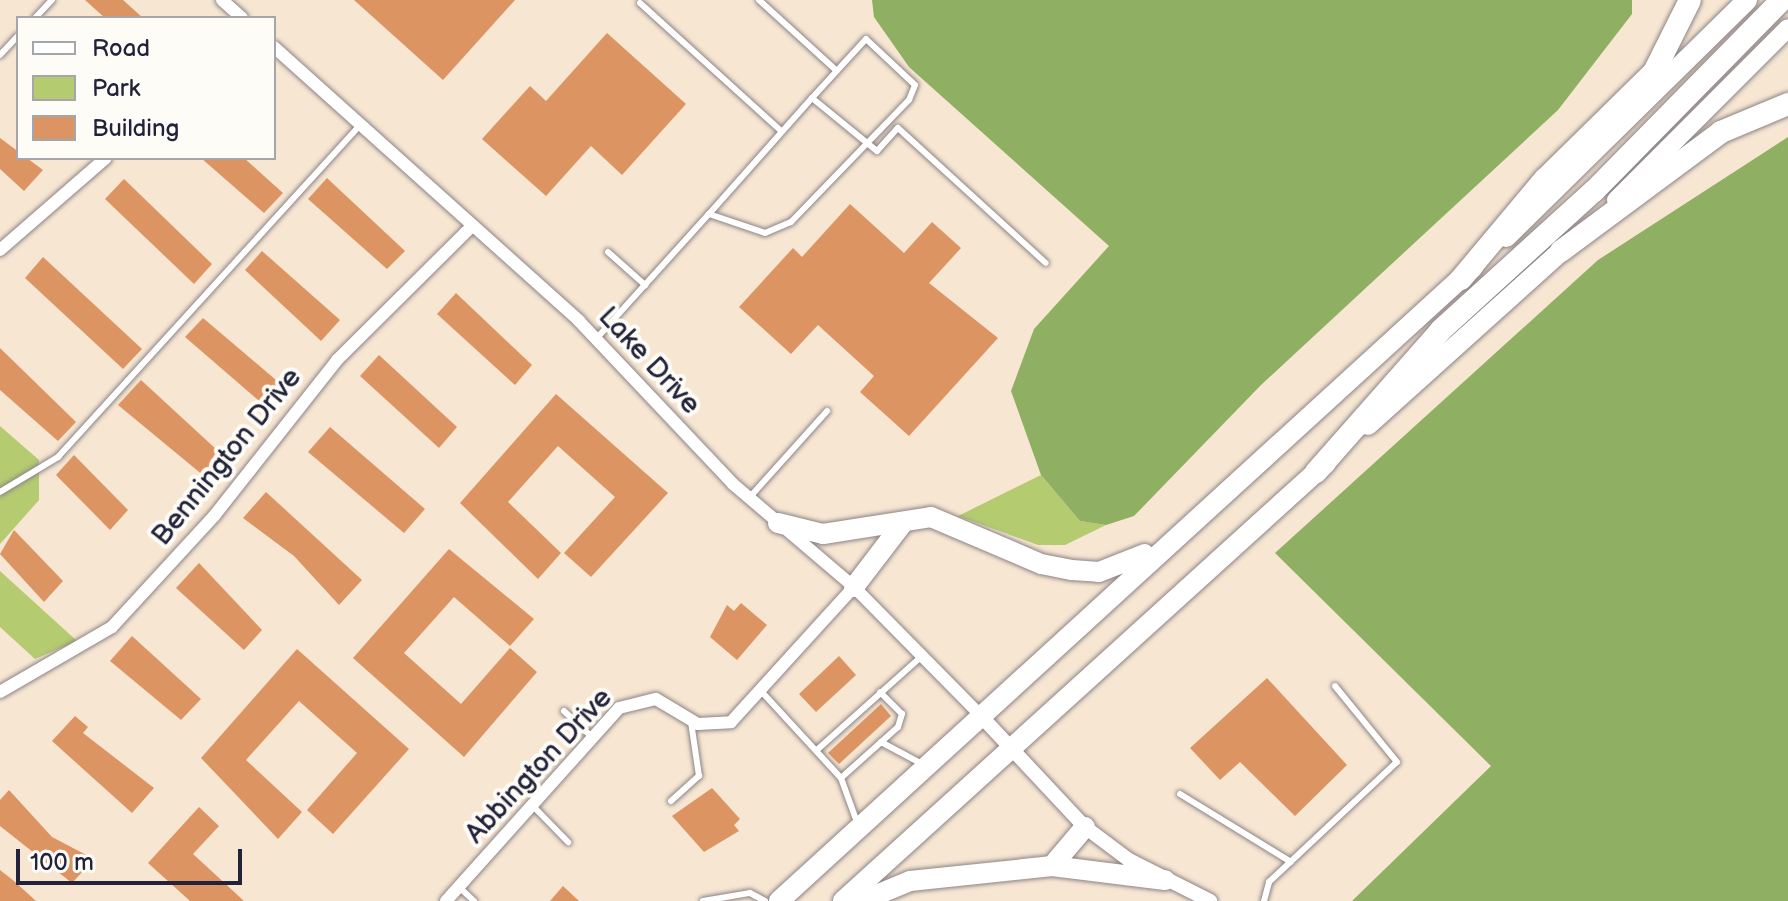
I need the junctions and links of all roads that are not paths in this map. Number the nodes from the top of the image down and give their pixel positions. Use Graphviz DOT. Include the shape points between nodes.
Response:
graph roads {
  1 [pos="52,0"];
  2 [pos="222,0"];
  3 [pos="759,0"];
  4 [pos="1690,0"];
  5 [pos="1747,0"];
  6 [pos="1782,0"];
  7 [pos="640,3"];
  8 [pos="37,16"];
  9 [pos="239,16"];
  10 [pos="1788,28"];
  11 [pos="16,38"];
  12 [pos="276,49"];
  13 [pos="0,55"];
  14 [pos="837,71"];
  15 [pos="812,98"];
  16 [pos="1788,104"];
  17 [pos="360,125"];
  18 [pos="781,131"];
  19 [pos="866,141"];
  20 [pos="104,160"];
  21 [pos="709,214"];
  22 [pos="472,226"];
  23 [pos="0,250"];
  24 [pos="1561,251"];
  25 [pos="608,252"];
  26 [pos="1046,263"];
  27 [pos="1461,279"];
  28 [pos="645,285"];
  29 [pos="596,339"];
  30 [pos="827,411"];
  31 [pos="1316,472"];
  32 [pos="0,492"];
  33 [pos="749,498"];
  34 [pos="910,519"];
  35 [pos="778,523"];
  36 [pos="1177,537"];
  37 [pos="854,587"];
  38 [pos="923,655"];
  39 [pos="1335,686"];
  40 [pos="761,691"];
  41 [pos="0,692"];
  42 [pos="880,692"];
  43 [pos="564,711"];
  44 [pos="981,716"];
  45 [pos="690,719"];
  46 [pos="593,738"];
  47 [pos="881,742"];
  48 [pos="818,749"];
  49 [pos="1013,749"];
  50 [pos="927,766"];
  51 [pos="841,778"];
  52 [pos="1180,794"];
  53 [pos="671,801"];
  54 [pos="532,805"];
  55 [pos="1085,827"];
  56 [pos="859,828"];
  57 [pos="568,842"];
  58 [pos="1291,862"];
  59 [pos="1052,866"];
  60 [pos="1165,880"];
  61 [pos="459,887"];
  62 [pos="446,901"];
  63 [pos="474,901"];
  64 [pos="703,901"];
  65 [pos="765,901"];
  66 [pos="779,901"];
  67 [pos="843,901"];
  68 [pos="862,901"];
  69 [pos="1210,901"];
  70 [pos="1264,901"];
  1 -- 8 [label="lane"];
  2 -- 9 [label="street"];
  3 -- 14 [label="lane"];
  4 -- 27 [label="highway" via="1654,72 1545,179"];
  5 -- 27 [label="highway"];
  6 -- 31 [label="highway" via="1632,154 1441,330"];
  7 -- 18 [label="lane"];
  10 -- 24 [label="main road"];
  11 -- 13 [label="lane"];
  12 -- 17 [label="street, Lake Drive"];
  14 -- 15 [label="lane"];
  14 -- 19 [label="lane" via="866,39 915,85"];
  15 -- 18 [label="lane"];
  15 -- 19 [label="lane"];
  16 -- 24 [label="highway" via="1721,132"];
  17 -- 22 [label="street, Lake Drive"];
  17 -- 32 [label="lane" via="58,457"];
  18 -- 21 [label="lane"];
  19 -- 21 [label="lane" via="791,222 765,233"];
  19 -- 26 [label="lane" via="877,151 898,128"];
  20 -- 23 [label="street"];
  21 -- 28 [label="lane"];
  22 -- 29 [label="street, Lake Drive"];
  22 -- 41 [label="street, Bennington Drive" via="337,360 214,516 112,627"];
  24 -- 31 [label="highway"];
  25 -- 28 [label="lane"];
  27 -- 36 [label="highway"];
  28 -- 29 [label="lane"];
  29 -- 33 [label="street, Lake Drive"];
  30 -- 33 [label="lane"];
  31 -- 49 [label="highway"];
  33 -- 35 [label="street, Lake Drive"];
  34 -- 35 [label="highway" via="823,534"];
  34 -- 36 [label="highway" via="948,521 1041,564 1072,570 1125,566"];
  34 -- 37 [label="highway" via="877,549"];
  35 -- 37 [label="street, Lake Drive"];
  36 -- 44 [label="highway"];
  37 -- 38 [label="street, Lake Drive"];
  37 -- 40 [label="street, Abbington Drive"];
  38 -- 42 [label="lane"];
  38 -- 44 [label="street, Lake Drive"];
  39 -- 58 [label="lane" via="1397,762"];
  40 -- 45 [label="street, Abbington Drive" via="721,726"];
  40 -- 48 [label="lane"];
  42 -- 47 [label="lane" via="902,714"];
  42 -- 48 [label="lane"];
  43 -- 46 [label="lane"];
  44 -- 49 [label="street"];
  44 -- 50 [label="highway"];
  45 -- 46 [label="street, Abbington Drive" via="642,698 619,708"];
  45 -- 53 [label="lane" via="699,776"];
  46 -- 54 [label="street, Abbington Drive"];
  47 -- 50 [label="lane"];
  47 -- 51 [label="lane"];
  48 -- 51 [label="lane"];
  49 -- 55 [label="street"];
  49 -- 67 [label="highway"];
  50 -- 56 [label="highway"];
  51 -- 56 [label="lane"];
  52 -- 58 [label="lane"];
  54 -- 57 [label="lane"];
  54 -- 61 [label="street, Abbington Drive"];
  55 -- 59 [label="highway"];
  55 -- 60 [label="street"];
  56 -- 66 [label="highway"];
  58 -- 70 [label="lane" via="1269,882"];
  59 -- 60 [label="highway"];
  59 -- 68 [label="highway" via="910,881"];
  60 -- 69 [label="street"];
  61 -- 62 [label="street, Abbington Drive"];
  61 -- 63 [label="lane"];
  64 -- 65 [label="lane" via="750,893"];
}
